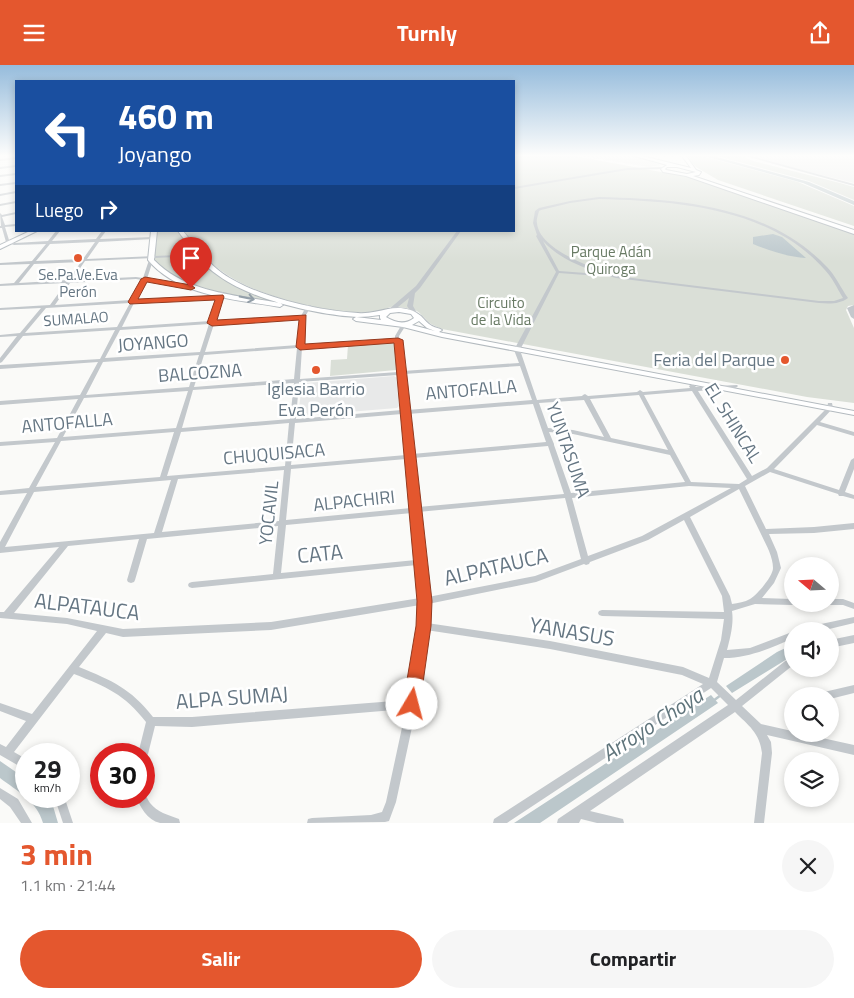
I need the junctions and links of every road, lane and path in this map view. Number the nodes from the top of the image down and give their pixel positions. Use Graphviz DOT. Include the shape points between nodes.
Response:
graph roads {
  1 [pos="737,191"];
  2 [pos="745,191"];
  3 [pos="15,192"];
  4 [pos="0,195"];
  5 [pos="15,202"];
  6 [pos="0,205"];
  7 [pos="15,213"];
  8 [pos="0,215"];
  9 [pos="15,225"];
  10 [pos="1,227"];
  11 [pos="854,230"];
  12 [pos="32,232"];
  13 [pos="57,232"];
  14 [pos="103,232"];
  15 [pos="181,232"];
  16 [pos="458,232"];
  17 [pos="537,234"];
  18 [pos="154,235"];
  19 [pos="0,239"];
  20 [pos="7,241"];
  21 [pos="98,241"];
  22 [pos="48,243"];
  23 [pos="0,247"];
  24 [pos="199,255"];
  25 [pos="150,259"];
  26 [pos="84,260"];
  27 [pos="32,263"];
  28 [pos="0,264"];
  29 [pos="558,272"];
  30 [pos="616,277"];
  31 [pos="145,279"];
  32 [pos="69,282"];
  33 [pos="0,285"];
  34 [pos="15,285"];
  35 [pos="191,288"];
  36 [pos="412,293"];
  37 [pos="220,295"];
  38 [pos="133,302"];
  39 [pos="52,306"];
  40 [pos="44,307"];
  41 [pos="853,307"];
  42 [pos="0,309"];
  43 [pos="306,311"];
  44 [pos="388,311"];
  45 [pos="416,315"];
  46 [pos="854,317"];
  47 [pos="212,323"];
  48 [pos="391,323"];
  49 [pos="404,325"];
  50 [pos="118,329"];
  51 [pos="21,335"];
  52 [pos="0,336"];
  53 [pos="398,340"];
  54 [pos="300,347"];
  55 [pos="518,347"];
  56 [pos="202,354"];
  57 [pos="101,360"];
  58 [pos="0,361"];
  59 [pos="522,364"];
  60 [pos="0,367"];
  61 [pos="402,373"];
  62 [pos="297,381"];
  63 [pos="692,385"];
  64 [pos="735,385"];
  65 [pos="716,387"];
  66 [pos="191,389"];
  67 [pos="640,393"];
  68 [pos="82,397"];
  69 [pos="585,397"];
  70 [pos="535,400"];
  71 [pos="0,403"];
  72 [pos="830,406"];
  73 [pos="852,407"];
  74 [pos="406,411"];
  75 [pos="854,413"];
  76 [pos="293,420"];
  77 [pos="816,423"];
  78 [pos="178,429"];
  79 [pos="546,430"];
  80 [pos="854,434"];
  81 [pos="59,439"];
  82 [pos="609,440"];
  83 [pos="0,444"];
  84 [pos="551,444"];
  85 [pos="672,453"];
  86 [pos="410,457"];
  87 [pos="854,462"];
  88 [pos="288,467"];
  89 [pos="769,470"];
  90 [pos="175,477"];
  91 [pos="163,479"];
  92 [pos="751,480"];
  93 [pos="689,484"];
  94 [pos="741,486"];
  95 [pos="32,490"];
  96 [pos="0,493"];
  97 [pos="841,494"];
  98 [pos="568,495"];
  99 [pos="854,497"];
  100 [pos="416,510"];
  101 [pos="686,516"];
  102 [pos="283,523"];
  103 [pos="854,526"];
  104 [pos="764,532"];
  105 [pos="157,535"];
  106 [pos="144,536"];
  107 [pos="66,544"];
  108 [pos="0,550"];
  109 [pos="586,561"];
  110 [pos="421,562"];
  111 [pos="277,577"];
  112 [pos="131,580"];
  113 [pos="192,585"];
  114 [pos="424,601"];
  115 [pos="754,601"];
  116 [pos="784,602"];
  117 [pos="839,602"];
  118 [pos="854,606"];
  119 [pos="729,612"];
  120 [pos="602,613"];
  121 [pos="3,616"];
  122 [pos="854,620"];
  123 [pos="839,624"];
  124 [pos="423,626"];
  125 [pos="104,629"];
  126 [pos="784,639"];
  127 [pos="854,639"];
  128 [pos="839,642"];
  129 [pos="721,654"];
  130 [pos="784,667"];
  131 [pos="73,669"];
  132 [pos="715,686"];
  133 [pos="854,689"];
  134 [pos="839,692"];
  135 [pos="412,704"];
  136 [pos="735,706"];
  137 [pos="0,707"];
  138 [pos="34,719"];
  139 [pos="151,721"];
  140 [pos="758,728"];
  141 [pos="784,733"];
  142 [pos="823,742"];
  143 [pos="146,743"];
  144 [pos="854,750"];
  145 [pos="4,751"];
  146 [pos="15,758"];
  147 [pos="0,793"];
  148 [pos="63,808"];
  149 [pos="148,808"];
  150 [pos="576,818"];
  151 [pos="27,823"];
  152 [pos="68,823"];
  153 [pos="174,823"];
  154 [pos="312,823"];
  155 [pos="498,823"];
  156 [pos="562,823"];
  157 [pos="618,823"];
  158 [pos="759,823"];
  1 -- 11 [label="main road"];
  2 -- 11 [label="main road"];
  3 -- 4 [label="street"];
  5 -- 6 [label="street"];
  7 -- 8 [label="street"];
  8 -- 10 [label="street"];
  9 -- 10 [label="street"];
  10 -- 20 [label="street"];
  12 -- 20 [label="main road"];
  13 -- 22 [label="street"];
  14 -- 21 [label="street"];
  15 -- 24 [label="main road"];
  16 -- 36 [label="street"];
  17 -- 29 [label="street"];
  17 -- 30 [label="street" via="575,262"];
  17 -- 30 [label="street" via="534,220 537,211 570,202 599,198 663,200 705,207 761,223 793,239 827,268 846,298 810,301"];
  18 -- 21 [label="street"];
  18 -- 25 [label="main road"];
  19 -- 20 [label="street"];
  20 -- 22 [label="street"];
  20 -- 23 [label="main road"];
  21 -- 22 [label="street"];
  21 -- 26 [label="street"];
  22 -- 27 [label="street"];
  24 -- 25 [label="street"];
  24 -- 43 [label="main road" via="234,283"];
  25 -- 26 [label="street"];
  25 -- 31 [label="street"];
  25 -- 35 [label="main road" via="166,276"];
  26 -- 27 [label="street"];
  26 -- 32 [label="street"];
  27 -- 28 [label="street"];
  27 -- 34 [label="street"];
  29 -- 30 [label="street"];
  29 -- 55 [label="street"];
  31 -- 32 [label="street"];
  31 -- 35 [label="street"];
  31 -- 38 [label="street"];
  32 -- 34 [label="street"];
  32 -- 39 [label="street"];
  33 -- 34 [label="street"];
  35 -- 37 [label="main road"];
  36 -- 44 [label="street"];
  36 -- 45 [label="street" via="410,303"];
  37 -- 38 [label="street"];
  37 -- 43 [label="main road, one-way"];
  37 -- 47 [label="street"];
  38 -- 39 [label="street"];
  38 -- 50 [label="street"];
  39 -- 40 [label="street"];
  40 -- 42 [label="street"];
  40 -- 51 [label="street"];
  41 -- 46 [label="street" via="850,309"];
  43 -- 44 [label="main road" via="357,315"];
  43 -- 47 [label="street, SUMALAO"];
  43 -- 48 [label="main road"];
  43 -- 54 [label="street, YOCAVIL"];
  44 -- 45 [label="main road" via="403,310"];
  44 -- 48 [label="main road" via="383,318"];
  45 -- 49 [label="main road" via="414,322"];
  45 -- 55 [label="main road" via="436,330"];
  47 -- 50 [label="street, SUMALAO"];
  47 -- 56 [label="street"];
  48 -- 49 [label="main road"];
  49 -- 53 [label="street" via="398,333"];
  49 -- 55 [label="main road" via="427,332"];
  50 -- 51 [label="street, SUMALAO"];
  50 -- 57 [label="street"];
  51 -- 52 [label="street, SUMALAO"];
  51 -- 58 [label="street"];
  53 -- 54 [label="street, JOYANGO"];
  53 -- 61 [label="street"];
  54 -- 56 [label="street, JOYANGO"];
  54 -- 62 [label="street, YOCAVIL"];
  55 -- 59 [label="street, YUNTASUMA"];
  55 -- 63 [label="main road"];
  55 -- 64 [label="main road"];
  56 -- 57 [label="street, JOYANGO"];
  56 -- 66 [label="street"];
  57 -- 60 [label="street, JOYANGO"];
  57 -- 68 [label="street"];
  59 -- 61 [label="street, BALCOZNA"];
  59 -- 70 [label="street, YUNTASUMA"];
  61 -- 62 [label="street, BALCOZNA"];
  61 -- 74 [label="street"];
  62 -- 66 [label="street, BALCOZNA"];
  62 -- 76 [label="street, YOCAVIL"];
  63 -- 65 [label="main road"];
  63 -- 67 [label="street, ANTOFALLA"];
  63 -- 92 [label="street, EL SHINCAL"];
  64 -- 65 [label="street"];
  64 -- 72 [label="main road"];
  65 -- 72 [label="main road"];
  66 -- 68 [label="street, BALCOZNA"];
  66 -- 78 [label="street"];
  67 -- 69 [label="street, ANTOFALLA"];
  67 -- 85 [label="street"];
  68 -- 71 [label="street, BALCOZNA"];
  68 -- 81 [label="street"];
  69 -- 70 [label="street, ANTOFALLA"];
  69 -- 82 [label="street"];
  70 -- 74 [label="street, ANTOFALLA"];
  70 -- 79 [label="street, YUNTASUMA"];
  72 -- 73 [label="main road"];
  72 -- 75 [label="main road"];
  72 -- 77 [label="street, ALPATAUCA"];
  74 -- 76 [label="street, ANTOFALLA"];
  74 -- 86 [label="street"];
  76 -- 78 [label="street, ANTOFALLA"];
  76 -- 88 [label="street, YOCAVIL"];
  77 -- 80 [label="street"];
  77 -- 89 [label="street, ALPATAUCA"];
  78 -- 81 [label="street, ANTOFALLA"];
  78 -- 91 [label="street"];
  79 -- 82 [label="street"];
  79 -- 84 [label="street, YUNTASUMA"];
  81 -- 83 [label="street, ANTOFALLA"];
  81 -- 95 [label="street"];
  82 -- 85 [label="street"];
  84 -- 86 [label="street, CHUQUISACA"];
  84 -- 98 [label="street, YUNTASUMA"];
  85 -- 93 [label="street"];
  86 -- 88 [label="street, CHUQUISACA"];
  86 -- 100 [label="street"];
  87 -- 97 [label="street"];
  88 -- 90 [label="street, CHUQUISACA"];
  88 -- 102 [label="street, YOCAVIL"];
  89 -- 92 [label="street, ALPATAUCA"];
  89 -- 97 [label="street"];
  90 -- 91 [label="street, CHUQUISACA"];
  90 -- 105 [label="street"];
  91 -- 95 [label="street, CHUQUISACA"];
  92 -- 94 [label="street, ALPATAUCA"];
  93 -- 94 [label="street, ALPACHIRI"];
  93 -- 98 [label="street, ALPACHIRI"];
  94 -- 101 [label="street, ALPATAUCA"];
  94 -- 104 [label="street, EL SHINCAL"];
  95 -- 96 [label="street, CHUQUISACA"];
  95 -- 108 [label="street"];
  97 -- 99 [label="street"];
  98 -- 100 [label="street, ALPACHIRI"];
  98 -- 109 [label="street, YUNTASUMA"];
  100 -- 102 [label="street, ALPACHIRI"];
  100 -- 110 [label="street"];
  101 -- 109 [label="street, ALPATAUCA" via="644,538"];
  101 -- 119 [label="street" via="726,597"];
  102 -- 105 [label="street, ALPACHIRI"];
  102 -- 111 [label="street, YOCAVIL"];
  103 -- 104 [label="street"];
  104 -- 115 [label="street, EL SHINCAL" via="778,570"];
  105 -- 106 [label="street, ALPACHIRI"];
  106 -- 107 [label="street, ALPACHIRI"];
  106 -- 112 [label="street"];
  107 -- 108 [label="street, ALPACHIRI"];
  107 -- 121 [label="street"];
  109 -- 114 [label="street, ALPATAUCA" via="536,579"];
  110 -- 111 [label="street, CATA"];
  110 -- 114 [label="street"];
  111 -- 113 [label="street, CATA"];
  114 -- 124 [label="street"];
  114 -- 125 [label="street, ALPATAUCA" via="271,626 123,633"];
  115 -- 116 [label="street"];
  115 -- 119 [label="street"];
  117 -- 118 [label="street"];
  119 -- 120 [label="street"];
  119 -- 129 [label="street"];
  121 -- 125 [label="street, ALPATAUCA" via="67,621"];
  122 -- 123 [label="street"];
  124 -- 132 [label="street, YANASUS" via="550,645 664,667 683,671"];
  124 -- 135 [label="street"];
  125 -- 131 [label="street"];
  126 -- 129 [label="street" via="752,652"];
  127 -- 128 [label="street"];
  129 -- 132 [label="street"];
  130 -- 136 [label="street"];
  131 -- 138 [label="street"];
  131 -- 139 [label="street" via="128,694"];
  132 -- 136 [label="street"];
  132 -- 155 [label="street"];
  133 -- 134 [label="street"];
  135 -- 139 [label="street, ALPA SUMAJ" via="192,722"];
  135 -- 154 [label="street" via="385,817"];
  136 -- 140 [label="street"];
  136 -- 150 [label="street"];
  137 -- 138 [label="street"];
  138 -- 145 [label="street"];
  139 -- 143 [label="street"];
  140 -- 141 [label="street"];
  140 -- 158 [label="street" via="766,742 767,753"];
  142 -- 144 [label="street"];
  145 -- 146 [label="street"];
  147 -- 151 [label="street" via="14,803"];
  148 -- 152 [label="street"];
  149 -- 153 [label="street"];
  150 -- 156 [label="street"];
  150 -- 157 [label="street"];
}
